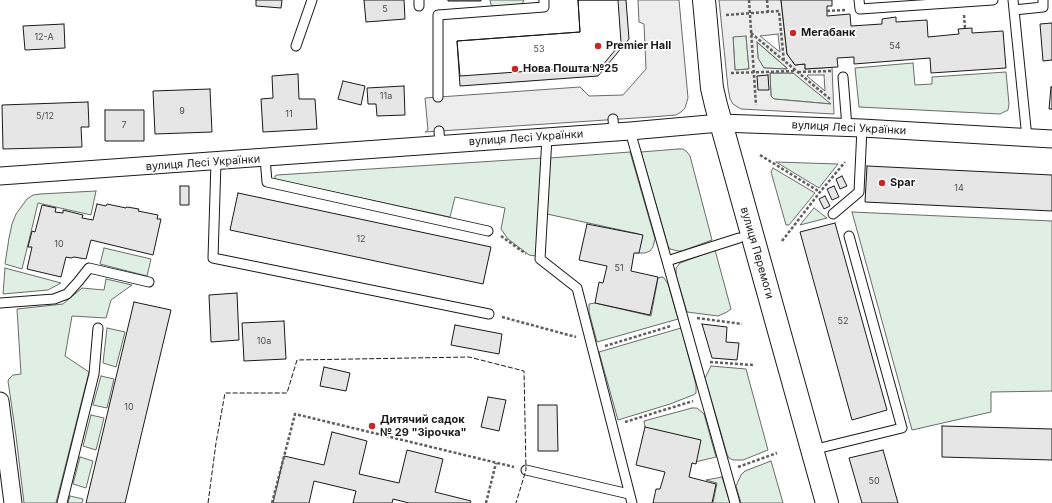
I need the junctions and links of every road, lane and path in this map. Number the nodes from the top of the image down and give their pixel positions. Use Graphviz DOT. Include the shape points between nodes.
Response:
graph roads {
  1 [pos="312,0"];
  2 [pos="544,0"];
  3 [pos="692,0"];
  4 [pos="704,0"];
  5 [pos="748,0"];
  6 [pos="767,0"];
  7 [pos="993,0"];
  8 [pos="1013,0"];
  9 [pos="1043,0"];
  10 [pos="860,5"];
  11 [pos="1014,10"];
  12 [pos="827,11"];
  13 [pos="768,12"];
  14 [pos="749,14"];
  15 [pos="725,15"];
  16 [pos="751,32"];
  17 [pos="296,46"];
  18 [pos="784,62"];
  19 [pos="754,71"];
  20 [pos="796,72"];
  21 [pos="731,73"];
  22 [pos="839,74"];
  23 [pos="438,96"];
  24 [pos="830,99"];
  25 [pos="756,105"];
  26 [pos="713,123"];
  27 [pos="619,128"];
  28 [pos="854,128"];
  29 [pos="547,137"];
  30 [pos="1027,138"];
  31 [pos="1052,140"];
  32 [pos="760,155"];
  33 [pos="265,158"];
  34 [pos="848,160"];
  35 [pos="216,162"];
  36 [pos="0,176"];
  37 [pos="820,192"];
  38 [pos="832,214"];
  39 [pos="488,231"];
  40 [pos="849,236"];
  41 [pos="739,238"];
  42 [pos="782,241"];
  43 [pos="540,259"];
  44 [pos="667,261"];
  45 [pos="149,282"];
  46 [pos="0,303"];
  47 [pos="490,314"];
  48 [pos="682,317"];
  49 [pos="742,324"];
  50 [pos="98,328"];
  51 [pos="656,330"];
  52 [pos="592,345"];
  53 [pos="694,360"];
  54 [pos="753,365"];
  55 [pos="705,398"];
  56 [pos="0,401"];
  57 [pos="613,426"];
  58 [pos="812,450"];
  59 [pos="777,453"];
  60 [pos="496,463"];
  61 [pos="526,470"];
  62 [pos="726,471"];
  63 [pos="629,494"];
  64 [pos="12,503"];
  65 [pos="62,503"];
  66 [pos="272,503"];
  67 [pos="486,503"];
  68 [pos="632,503"];
  69 [pos="735,503"];
  70 [pos="813,503"];
  71 [pos="827,503"];
  1 -- 17 [label="lane"];
  2 -- 23 [label="lane" via="544,7 438,15"];
  3 -- 26 [label="main road, вулиця Перемоги" via="700,93 703,110"];
  4 -- 26 [label="main road, вулиця Перемоги"];
  5 -- 14 [label="path"];
  6 -- 13 [label="path"];
  7 -- 10 [label="lane"];
  8 -- 11 [label="lane"];
  9 -- 11 [label="lane" via="1043,7"];
  10 -- 12 [label="path"];
  11 -- 30 [label="lane"];
  13 -- 14 [label="path"];
  13 -- 18 [label="path" via="779,11"];
  14 -- 15 [label="path"];
  14 -- 16 [label="path"];
  16 -- 18 [label="path"];
  16 -- 19 [label="path"];
  18 -- 20 [label="path"];
  19 -- 20 [label="path"];
  19 -- 21 [label="path"];
  19 -- 25 [label="path"];
  20 -- 22 [label="path"];
  20 -- 24 [label="path"];
  22 -- 28 [label="lane"];
  26 -- 27 [label="street, вулиця Лесі Українки"];
  26 -- 28 [label="street, вулиця Лесі Українки"];
  26 -- 41 [label="main road, вулиця Перемоги"];
  26 -- 58 [label="main road, вулиця Перемоги"];
  27 -- 29 [label="street, вулиця Лесі Українки"];
  27 -- 44 [label="lane"];
  28 -- 30 [label="street, вулиця Лесі Українки"];
  28 -- 38 [label="lane" via="859,192"];
  29 -- 33 [label="street, вулиця Лесі Українки" via="440,138"];
  29 -- 43 [label="lane"];
  30 -- 31 [label="street, вулиця Лесі Українки"];
  32 -- 37 [label="path"];
  33 -- 35 [label="street, вулиця Лесі Українки"];
  33 -- 39 [label="lane" via="268,182"];
  34 -- 37 [label="path"];
  35 -- 36 [label="street, вулиця Лесі Українки"];
  35 -- 47 [label="lane" via="213,258"];
  37 -- 42 [label="path"];
  39 -- 43 [label="path" via="499,234 531,258"];
  40 -- 58 [label="lane" via="902,428"];
  41 -- 44 [label="lane"];
  41 -- 70 [label="main road, вулиця Перемоги"];
  43 -- 52 [label="lane" via="577,288"];
  44 -- 48 [label="lane"];
  45 -- 46 [label="lane" via="89,268 67,294 54,299"];
  47 -- 52 [label="path"];
  48 -- 49 [label="path"];
  48 -- 53 [label="lane"];
  50 -- 65 [label="lane" via="94,374"];
  51 -- 52 [label="path"];
  52 -- 57 [label="lane"];
  53 -- 54 [label="path"];
  53 -- 55 [label="lane"];
  55 -- 57 [label="path"];
  55 -- 62 [label="lane"];
  56 -- 64 [label="street"];
  57 -- 63 [label="lane"];
  58 -- 71 [label="main road, вулиця Перемоги"];
  59 -- 62 [label="path"];
  60 -- 61 [label="path"];
  60 -- 66 [label="path" via="295,414"];
  60 -- 67 [label="path"];
  61 -- 63 [label="lane"];
  62 -- 69 [label="lane"];
  63 -- 68 [label="lane"];
}
